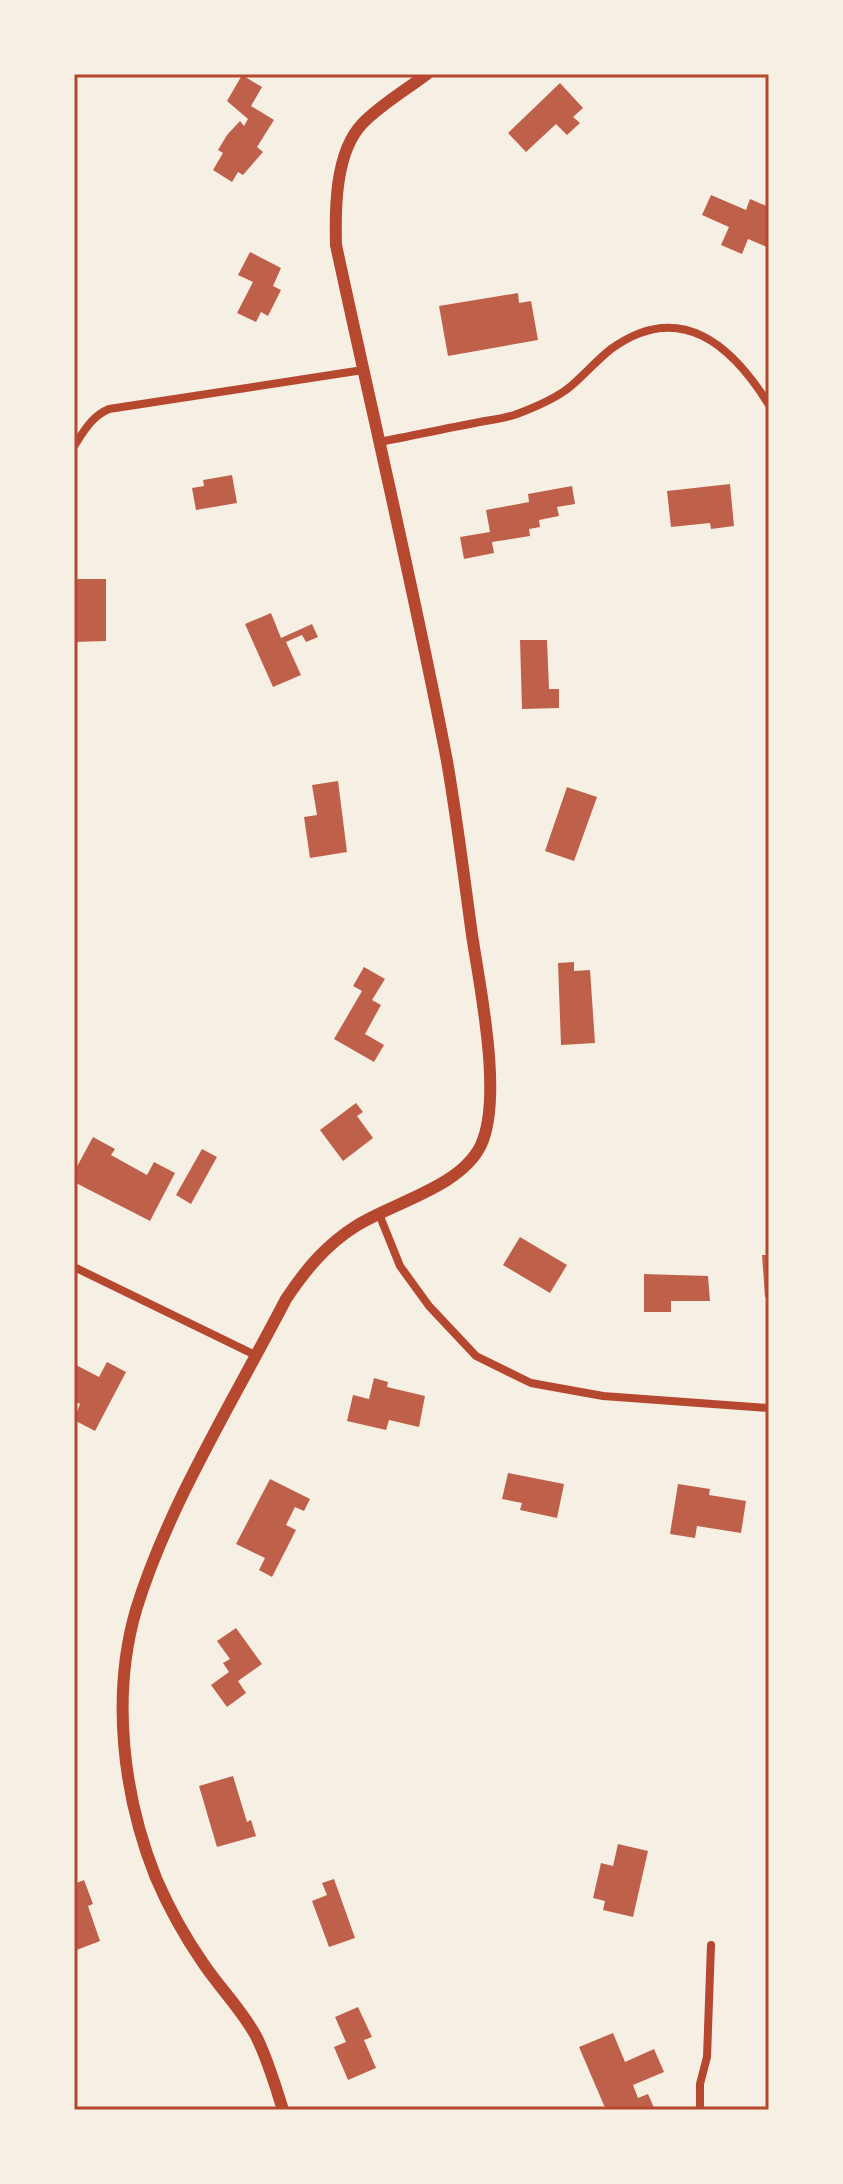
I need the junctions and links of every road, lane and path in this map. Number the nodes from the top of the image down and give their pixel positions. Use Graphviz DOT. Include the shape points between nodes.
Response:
graph roads {
  1 [pos="427,74"];
  2 [pos="363,370"];
  3 [pos="769,405"];
  4 [pos="379,442"];
  5 [pos="74,446"];
  6 [pos="379,1214"];
  7 [pos="74,1267"];
  8 [pos="257,1356"];
  9 [pos="769,1408"];
  10 [pos="711,1945"];
  11 [pos="283,2110"];
  12 [pos="700,2110"];
  1 -- 2 [label="street" via="361,125 337,182 336,245"];
  2 -- 4 [label="street"];
  2 -- 5 [label="street" via="109,409 87,425"];
  3 -- 4 [label="street" via="728,351 683,329 663,327 612,349 568,389 516,414"];
  4 -- 6 [label="street" via="447,763 483,1006 491,1117 473,1158 454,1176"];
  6 -- 8 [label="street" via="326,1248 305,1270"];
  6 -- 9 [label="street" via="400,1266 429,1306 476,1356 520,1378 603,1396"];
  7 -- 8 [label="street"];
  8 -- 11 [label="street" via="159,1545 126,1659 124,1714 136,1823 157,1880 201,1960 254,2034"];
  10 -- 12 [label="street"];
}
